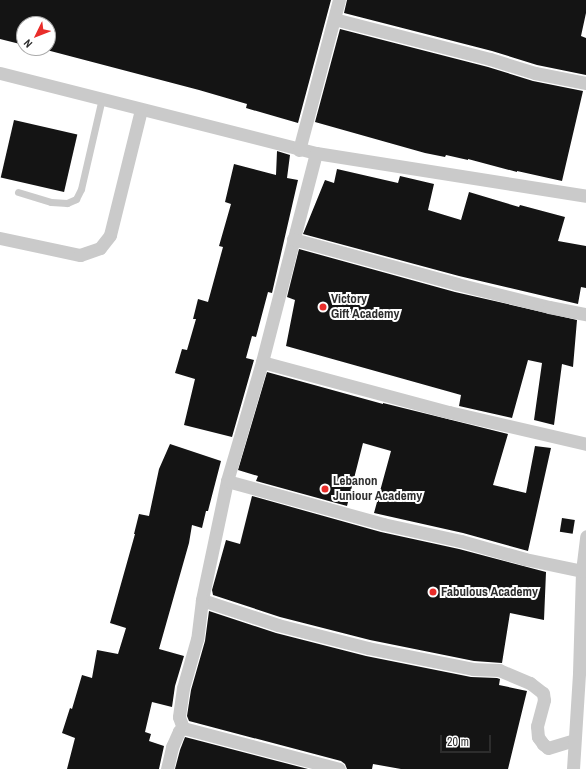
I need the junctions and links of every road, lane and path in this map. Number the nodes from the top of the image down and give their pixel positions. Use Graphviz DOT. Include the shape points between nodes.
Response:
graph roads {
  1 [pos="339,0"];
  2 [pos="334,19"];
  3 [pos="0,73"];
  4 [pos="586,83"];
  5 [pos="102,98"];
  6 [pos="141,110"];
  7 [pos="299,150"];
  8 [pos="316,154"];
  9 [pos="18,192"];
  10 [pos="586,196"];
  11 [pos="0,238"];
  12 [pos="293,240"];
  13 [pos="586,314"];
  14 [pos="262,362"];
  15 [pos="586,444"];
  16 [pos="227,482"];
  17 [pos="586,536"];
  18 [pos="582,571"];
  19 [pos="202,600"];
  20 [pos="583,674"];
  21 [pos="184,728"];
  22 [pos="574,740"];
  23 [pos="167,769"];
  24 [pos="338,769"];
  25 [pos="573,769"];
  1 -- 2 [label="street"];
  2 -- 4 [label="street" via="490,59 534,73"];
  2 -- 7 [label="street"];
  3 -- 5 [label="street"];
  5 -- 6 [label="street"];
  5 -- 9 [label="lane" via="81,189 76,198 67,203 51,202"];
  6 -- 7 [label="street"];
  6 -- 11 [label="street" via="110,235 100,248 80,255"];
  7 -- 8 [label="street"];
  8 -- 10 [label="street"];
  8 -- 12 [label="street"];
  12 -- 13 [label="street" via="549,308"];
  12 -- 14 [label="street"];
  14 -- 15 [label="street" via="472,418"];
  14 -- 16 [label="street"];
  16 -- 18 [label="street" via="376,522"];
  16 -- 19 [label="street"];
  17 -- 18 [label="street"];
  18 -- 20 [label="street"];
  19 -- 21 [label="street" via="197,639 183,688 179,717"];
  19 -- 22 [label="street" via="278,625 368,648 473,669 499,670 530,683 543,693 544,700 536,726 542,744 548,748"];
  20 -- 22 [label="street"];
  21 -- 23 [label="street" via="179,731 172,747"];
  21 -- 24 [label="street"];
  22 -- 25 [label="street"];
}
